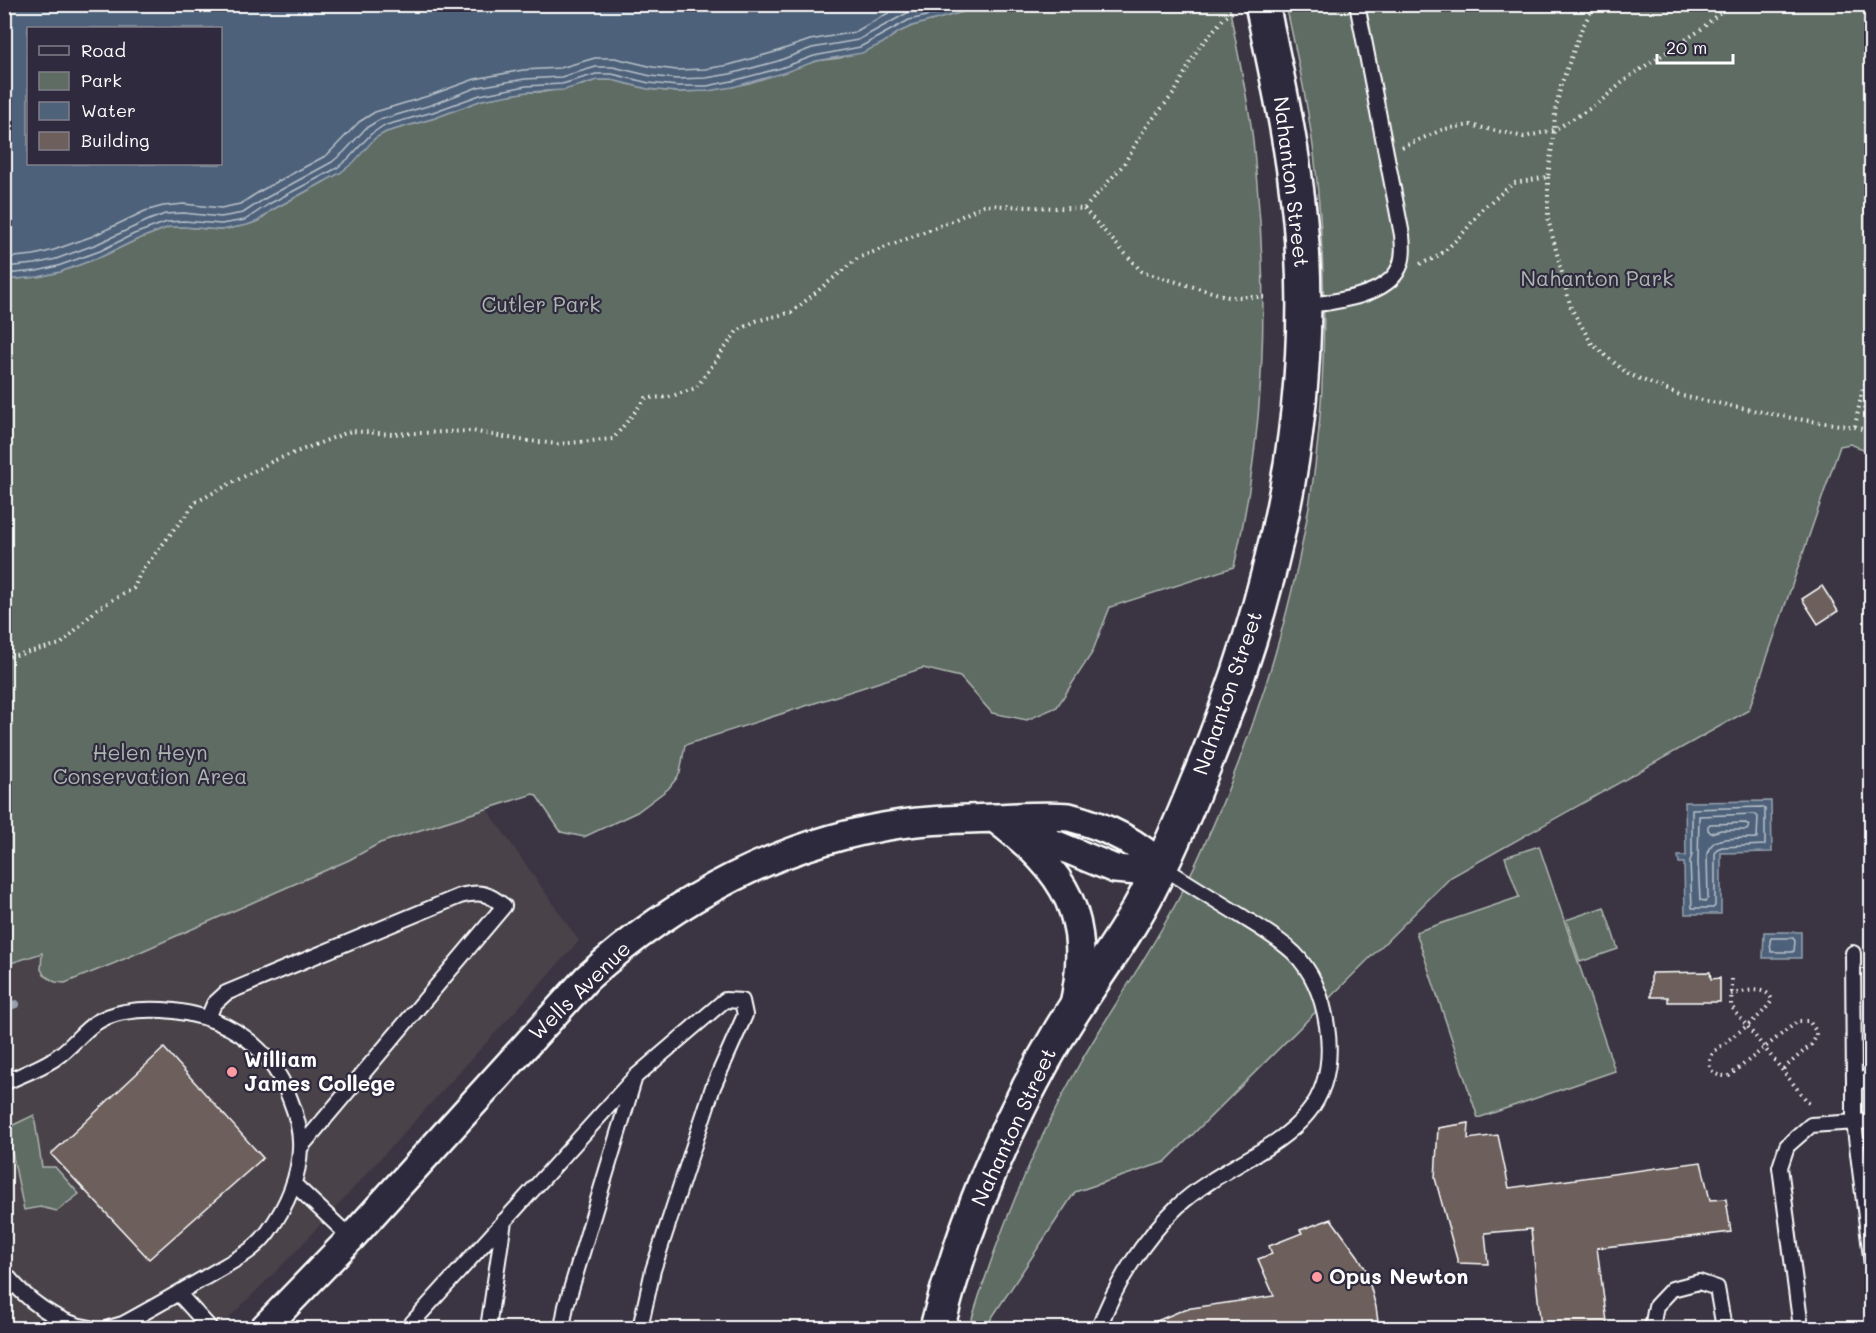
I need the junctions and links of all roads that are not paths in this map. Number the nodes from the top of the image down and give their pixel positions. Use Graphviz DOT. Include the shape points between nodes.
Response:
graph roads {
  1 [pos="1261,6"];
  2 [pos="1358,9"];
  3 [pos="1304,306"];
  4 [pos="994,818"];
  5 [pos="1161,866"];
  6 [pos="1853,953"];
  7 [pos="1072,1012"];
  8 [pos="208,1018"];
  9 [pos="1872,1075"];
  10 [pos="635,1077"];
  11 [pos="4,1083"];
  12 [pos="1854,1084"];
  13 [pos="1872,1121"];
  14 [pos="1854,1122"];
  15 [pos="300,1148"];
  16 [pos="294,1184"];
  17 [pos="504,1221"];
  18 [pos="351,1238"];
  19 [pos="1872,1265"];
  20 [pos="4,1272"];
  21 [pos="179,1294"];
  22 [pos="112,1328"];
  23 [pos="90,1329"];
  24 [pos="210,1329"];
  25 [pos="264,1329"];
  26 [pos="411,1329"];
  27 [pos="488,1329"];
  28 [pos="562,1329"];
  29 [pos="640,1329"];
  30 [pos="937,1329"];
  31 [pos="1099,1329"];
  32 [pos="1652,1329"];
  33 [pos="1724,1329"];
  34 [pos="1801,1329"];
  1 -- 3 [label="main road, Nahanton Street" via="1293,165"];
  2 -- 3 [label="lane" via="1402,235 1402,256 1390,280 1372,291"];
  3 -- 5 [label="main road, Nahanton Street" via="1296,441 1271,562 1220,728"];
  4 -- 5 [label="street, Wells Avenue" via="1115,869 1138,871"];
  4 -- 7 [label="street" via="1046,862 1070,901 1079,947"];
  4 -- 18 [label="street, Wells Avenue" via="900,824 833,839 747,870 675,909 614,954 575,990"];
  5 -- 7 [label="main road, Nahanton Street" via="1130,925"];
  5 -- 31 [label="lane" via="1268,932 1304,964 1323,1005 1329,1057 1320,1090 1303,1120 1175,1209 1131,1264"];
  6 -- 12 [label="lane"];
  7 -- 30 [label="main road, Nahanton Street" via="990,1171"];
  8 -- 11 [label="lane" via="150,1009 114,1014 91,1024 54,1059"];
  8 -- 15 [label="lane" via="258,1047 279,1075 294,1109"];
  8 -- 15 [label="lane" via="214,1004 226,993 460,896 479,892 504,906"];
  9 -- 12 [label="lane"];
  10 -- 17 [label="lane"];
  10 -- 28 [label="lane"];
  10 -- 29 [label="lane" via="725,1000 742,1001 745,1015 713,1086 653,1270"];
  12 -- 14 [label="lane"];
  13 -- 14 [label="lane"];
  14 -- 19 [label="lane"];
  14 -- 34 [label="lane" via="1810,1125 1787,1146 1780,1167"];
  15 -- 16 [label="lane"];
  16 -- 18 [label="lane"];
  16 -- 21 [label="lane" via="281,1212 252,1249"];
  17 -- 26 [label="lane" via="412,1323"];
  17 -- 27 [label="lane"];
  18 -- 25 [label="street, Wells Avenue"];
  20 -- 23 [label="lane" via="44,1310"];
  21 -- 22 [label="lane"];
  21 -- 24 [label="lane"];
  32 -- 33 [label="lane" via="1656,1306 1672,1289 1700,1282 1717,1288"];
}
